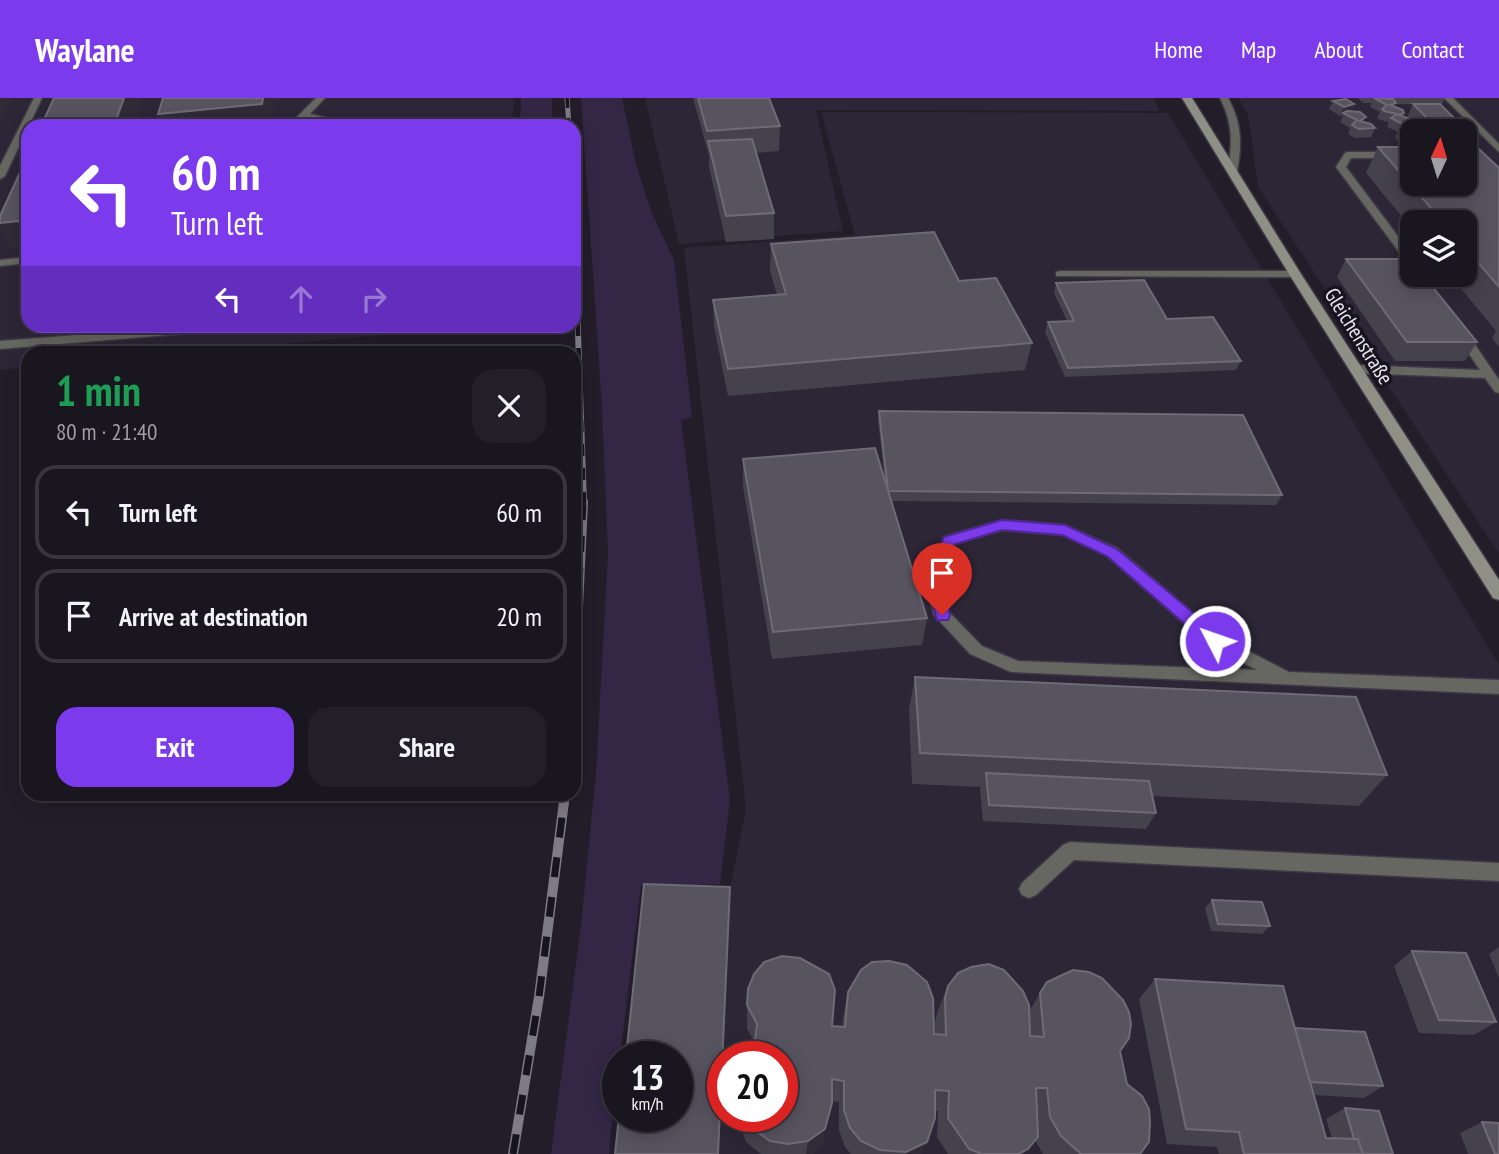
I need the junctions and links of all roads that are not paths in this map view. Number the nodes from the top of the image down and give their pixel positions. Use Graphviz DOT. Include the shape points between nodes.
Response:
graph roads {
  1 [pos="38,98"];
  2 [pos="321,98"];
  3 [pos="1187,98"];
  4 [pos="1224,98"];
  5 [pos="1448,98"];
  6 [pos="304,116"];
  7 [pos="28,119"];
  8 [pos="301,119"];
  9 [pos="320,119"];
  10 [pos="21,133"];
  11 [pos="1499,151"];
  12 [pos="1488,154"];
  13 [pos="1400,155"];
  14 [pos="1232,172"];
  15 [pos="0,176"];
  16 [pos="1400,246"];
  17 [pos="21,261"];
  18 [pos="0,263"];
  19 [pos="1060,274"];
  20 [pos="1295,274"];
  21 [pos="1451,319"];
  22 [pos="144,333"];
  23 [pos="0,345"];
  24 [pos="1355,369"];
  25 [pos="1489,374"];
  26 [pos="1499,389"];
  27 [pos="1499,594"];
  28 [pos="1286,678"];
  29 [pos="1499,687"];
  30 [pos="1499,872"];
  31 [pos="1029,889"];
  1 -- 7 [label="lane"];
  2 -- 6 [label="lane"];
  3 -- 14 [label="street, Gleichenstraße"];
  4 -- 14 [label="lane" via="1233,113 1238,143"];
  5 -- 11 [label="lane"];
  6 -- 8 [label="lane"];
  6 -- 9 [label="lane"];
  10 -- 15 [label="lane"];
  11 -- 12 [label="lane"];
  13 -- 16 [label="lane" via="1348,155 1341,167"];
  14 -- 20 [label="street, Gleichenstraße"];
  17 -- 18 [label="lane"];
  19 -- 20 [label="lane"];
  20 -- 24 [label="street, Gleichenstraße"];
  21 -- 25 [label="lane"];
  22 -- 23 [label="lane"];
  24 -- 25 [label="lane"];
  24 -- 27 [label="street, Gleichenstraße"];
  25 -- 26 [label="lane"];
  28 -- 28 [label="lane" via="1215,641 1112,552 1065,530 1002,525 949,541 933,580 942,615 976,650 1017,667"];
  28 -- 29 [label="lane"];
  30 -- 31 [label="lane" via="1070,851"];
}
